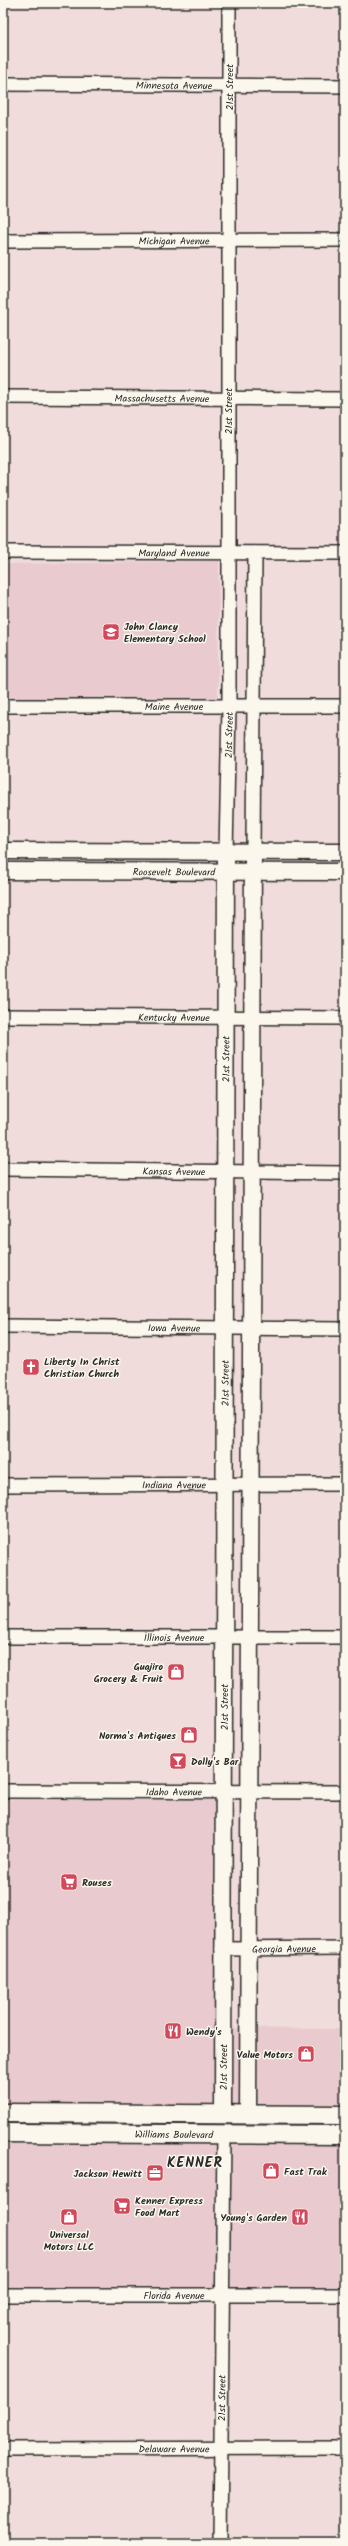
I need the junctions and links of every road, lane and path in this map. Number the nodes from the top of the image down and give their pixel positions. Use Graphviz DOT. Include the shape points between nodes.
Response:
graph roads {
  1 [pos="229,3"];
  2 [pos="3,84"];
  3 [pos="229,85"];
  4 [pos="345,86"];
  5 [pos="228,240"];
  6 [pos="345,240"];
  7 [pos="3,241"];
  8 [pos="3,397"];
  9 [pos="228,399"];
  10 [pos="345,399"];
  11 [pos="3,552"];
  12 [pos="228,553"];
  13 [pos="255,553"];
  14 [pos="345,553"];
  15 [pos="3,706"];
  16 [pos="253,706"];
  17 [pos="345,706"];
  18 [pos="229,707"];
  19 [pos="3,851"];
  20 [pos="226,852"];
  21 [pos="253,852"];
  22 [pos="345,852"];
  23 [pos="3,872"];
  24 [pos="226,872"];
  25 [pos="252,872"];
  26 [pos="345,872"];
  27 [pos="3,1016"];
  28 [pos="227,1017"];
  29 [pos="252,1018"];
  30 [pos="345,1018"];
  31 [pos="3,1169"];
  32 [pos="252,1172"];
  33 [pos="227,1173"];
  34 [pos="345,1173"];
  35 [pos="3,1326"];
  36 [pos="226,1329"];
  37 [pos="252,1329"];
  38 [pos="345,1329"];
  39 [pos="225,1483"];
  40 [pos="252,1483"];
  41 [pos="345,1484"];
  42 [pos="3,1485"];
  43 [pos="3,1637"];
  44 [pos="251,1637"];
  45 [pos="345,1637"];
  46 [pos="224,1638"];
  47 [pos="223,1790"];
  48 [pos="3,1791"];
  49 [pos="250,1791"];
  50 [pos="345,1792"];
  51 [pos="345,1948"];
  52 [pos="222,1949"];
  53 [pos="249,1949"];
  54 [pos="3,2113"];
  55 [pos="223,2114"];
  56 [pos="248,2114"];
  57 [pos="345,2115"];
  58 [pos="3,2133"];
  59 [pos="184,2133"];
  60 [pos="224,2134"];
  61 [pos="345,2135"];
  62 [pos="3,2295"];
  63 [pos="345,2295"];
  64 [pos="221,2296"];
  65 [pos="220,2447"];
  66 [pos="345,2448"];
  67 [pos="3,2449"];
  68 [pos="220,2543"];
  1 -- 3 [label="street, 21st Street"];
  2 -- 3 [label="street, Minnesota Avenue"];
  3 -- 4 [label="street, Minnesota Avenue"];
  3 -- 5 [label="street, 21st Street"];
  5 -- 6 [label="street, Michigan Avenue"];
  5 -- 7 [label="street, Michigan Avenue"];
  5 -- 9 [label="street, 21st Street"];
  8 -- 9 [label="street, Massachusetts Avenue"];
  9 -- 10 [label="street, Massachusetts Avenue"];
  9 -- 12 [label="street, 21st Street"];
  11 -- 12 [label="street, Maryland Avenue"];
  12 -- 13 [label="street, Maryland Avenue"];
  12 -- 18 [label="street, 21st Street"];
  13 -- 14 [label="street, Maryland Avenue"];
  13 -- 16 [label="street"];
  15 -- 18 [label="street, Maine Avenue"];
  16 -- 17 [label="street, Maine Avenue"];
  16 -- 18 [label="street, Maine Avenue"];
  16 -- 21 [label="street"];
  18 -- 20 [label="street, 21st Street"];
  19 -- 20 [label="street, Roosevelt Boulevard"];
  20 -- 21 [label="street, Roosevelt Boulevard"];
  20 -- 24 [label="street, 21st Street"];
  21 -- 22 [label="street, Roosevelt Boulevard"];
  21 -- 25 [label="street"];
  23 -- 24 [label="street, Roosevelt Boulevard"];
  24 -- 25 [label="street, Roosevelt Boulevard"];
  24 -- 28 [label="street, 21st Street"];
  25 -- 26 [label="street, Roosevelt Boulevard"];
  25 -- 29 [label="street"];
  27 -- 28 [label="street, Kentucky Avenue"];
  28 -- 29 [label="street, Kentucky Avenue"];
  28 -- 33 [label="street, 21st Street"];
  29 -- 30 [label="street, Kentucky Avenue"];
  29 -- 32 [label="street"];
  31 -- 33 [label="street, Kansas Avenue"];
  32 -- 33 [label="street, Kansas Avenue"];
  32 -- 34 [label="street, Kansas Avenue"];
  32 -- 37 [label="street"];
  33 -- 36 [label="street, 21st Street"];
  35 -- 36 [label="street, Iowa Avenue"];
  36 -- 37 [label="street, Iowa Avenue"];
  36 -- 39 [label="street, 21st Street"];
  37 -- 38 [label="street, Iowa Avenue"];
  37 -- 40 [label="street"];
  39 -- 40 [label="street, Indiana Avenue"];
  39 -- 42 [label="street, Indiana Avenue"];
  39 -- 46 [label="street, 21st Street"];
  40 -- 41 [label="street, Indiana Avenue"];
  40 -- 44 [label="street"];
  43 -- 46 [label="street, Illinois Avenue"];
  44 -- 45 [label="street, Illinois Avenue"];
  44 -- 46 [label="street, Illinois Avenue"];
  44 -- 49 [label="street"];
  46 -- 47 [label="street, 21st Street"];
  47 -- 48 [label="street, Idaho Avenue"];
  47 -- 49 [label="street, Idaho Avenue"];
  47 -- 52 [label="street, 21st Street"];
  49 -- 50 [label="street, Idaho Avenue"];
  49 -- 53 [label="street"];
  51 -- 53 [label="street, Georgia Avenue"];
  52 -- 53 [label="street, Georgia Avenue"];
  52 -- 55 [label="street, 21st Street"];
  53 -- 56 [label="street"];
  54 -- 55 [label="main road, Williams Boulevard"];
  55 -- 56 [label="main road, Williams Boulevard"];
  56 -- 57 [label="main road, Williams Boulevard"];
  56 -- 59 [label="main road" via="242,2124 198,2128"];
  58 -- 59 [label="main road, Williams Boulevard"];
  59 -- 60 [label="main road, Williams Boulevard"];
  60 -- 61 [label="main road, Williams Boulevard"];
  60 -- 64 [label="street, 21st Street"];
  62 -- 64 [label="street, Florida Avenue"];
  63 -- 64 [label="street, Florida Avenue"];
  64 -- 65 [label="street, 21st Street"];
  65 -- 66 [label="street, Delaware Avenue"];
  65 -- 67 [label="street, Delaware Avenue"];
  65 -- 68 [label="street, 21st Street"];
}
